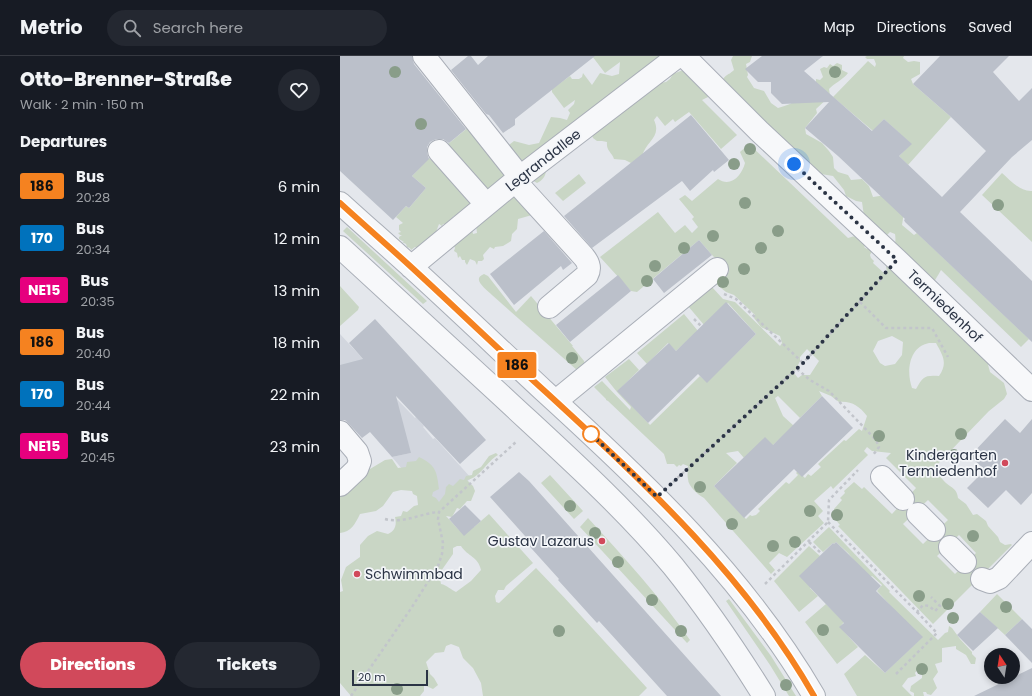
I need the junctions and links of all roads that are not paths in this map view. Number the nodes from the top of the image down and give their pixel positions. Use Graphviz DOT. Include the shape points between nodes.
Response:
graph roads {
  1 [pos="424,56"];
  2 [pos="678,56"];
  3 [pos="684,56"];
  4 [pos="439,151"];
  5 [pos="517,179"];
  6 [pos="340,202"];
  7 [pos="486,204"];
  8 [pos="340,247"];
  9 [pos="411,267"];
  10 [pos="712,273"];
  11 [pos="549,307"];
  12 [pos="1032,390"];
  13 [pos="556,401"];
  14 [pos="340,432"];
  15 [pos="882,478"];
  16 [pos="340,485"];
  17 [pos="903,499"];
  18 [pos="918,514"];
  19 [pos="934,530"];
  20 [pos="1032,543"];
  21 [pos="982,578"];
  22 [pos="738,655"];
  23 [pos="752,696"];
  24 [pos="764,696"];
  25 [pos="814,696"];
  1 -- 5 [label="street"];
  2 -- 5 [label="street, Legrandallee"];
  3 -- 12 [label="street, Termiedenhof" via="759,131"];
  4 -- 7 [label="street"];
  5 -- 7 [label="street, Legrandallee"];
  5 -- 11 [label="street" via="589,266 587,275"];
  6 -- 9 [label="street"];
  7 -- 9 [label="street, Legrandallee"];
  8 -- 22 [label="street" via="624,513 664,556 701,602"];
  9 -- 13 [label="street"];
  10 -- 13 [label="street"];
  13 -- 25 [label="street" via="657,497 696,538 748,599"];
  14 -- 16 [label="street" via="357,452 360,461 356,469"];
  15 -- 17 [label="street"];
  18 -- 19 [label="street"];
  20 -- 21 [label="street" via="999,578 990,582"];
  22 -- 23 [label="street"];
  22 -- 24 [label="street"];
}
